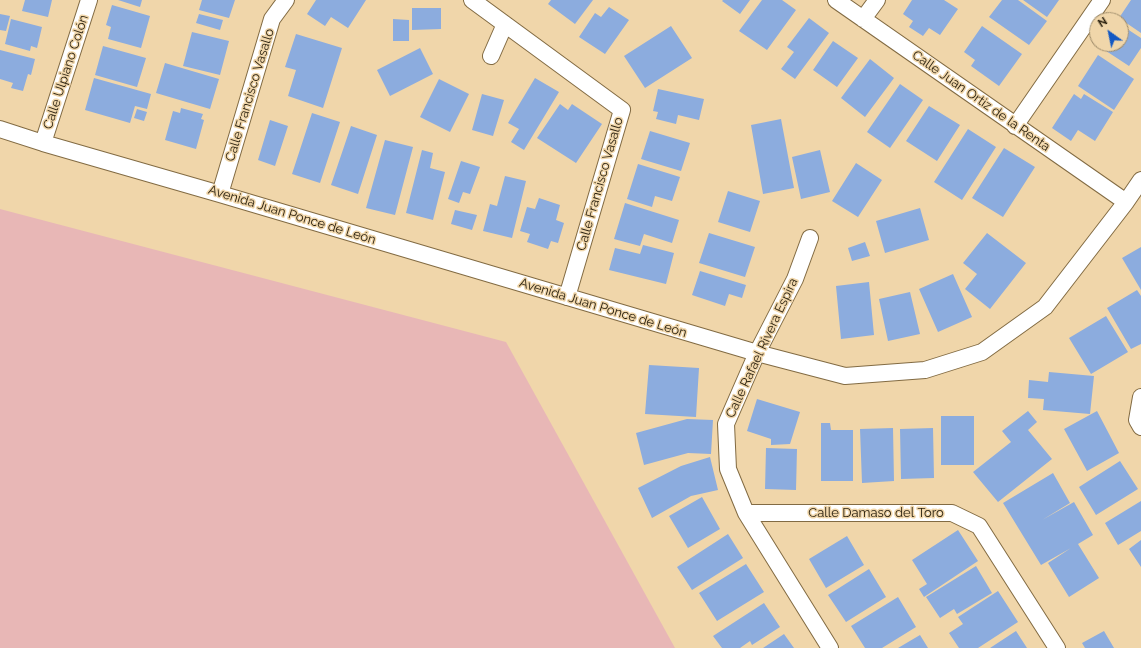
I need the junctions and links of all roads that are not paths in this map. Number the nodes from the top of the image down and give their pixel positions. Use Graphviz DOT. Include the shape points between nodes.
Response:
graph roads {
  1 [pos="88,0"];
  2 [pos="286,0"];
  3 [pos="472,0"];
  4 [pos="836,0"];
  5 [pos="876,0"];
  6 [pos="1102,0"];
  7 [pos="863,19"];
  8 [pos="505,24"];
  9 [pos="491,56"];
  10 [pos="1015,126"];
  11 [pos="0,129"];
  12 [pos="43,143"];
  13 [pos="1141,180"];
  14 [pos="220,194"];
  15 [pos="1126,202"];
  16 [pos="810,238"];
  17 [pos="567,297"];
  18 [pos="757,353"];
  19 [pos="1141,397"];
  20 [pos="1141,428"];
  21 [pos="746,513"];
  22 [pos="830,648"];
  23 [pos="1057,648"];
  1 -- 12 [label="street, Calle Ulpiano Colón"];
  2 -- 14 [label="street, Calle Francisco Vasallo" via="272,18"];
  3 -- 8 [label="street, Calle Francisco Vasallo"];
  4 -- 7 [label="street, Calle Juan Ortiz de la Renta"];
  5 -- 7 [label="street"];
  6 -- 10 [label="street"];
  7 -- 10 [label="street, Calle Juan Ortiz de la Renta"];
  8 -- 9 [label="street"];
  8 -- 17 [label="street, Calle Francisco Vasallo" via="622,110"];
  10 -- 15 [label="street, Calle Juan Ortiz de la Renta"];
  11 -- 12 [label="street, Avenida Juan Ponce de León"];
  12 -- 14 [label="street, Avenida Juan Ponce de León"];
  13 -- 15 [label="street, Avenida Juan Ponce de León"];
  14 -- 17 [label="street, Avenida Juan Ponce de León"];
  15 -- 18 [label="street, Avenida Juan Ponce de León" via="1045,307 982,352 925,370 845,376"];
  16 -- 18 [label="street, Calle Rafael Rivera Espira" via="795,279"];
  17 -- 18 [label="street, Avenida Juan Ponce de León"];
  18 -- 21 [label="street, Calle Rafael Rivera Espira" via="726,424 728,469"];
  19 -- 20 [label="street" via="1137,420"];
  21 -- 22 [label="street, Calle Rafael Rivera Espira"];
  21 -- 23 [label="street, Calle Damaso del Toro" via="952,513 979,526"];
}
